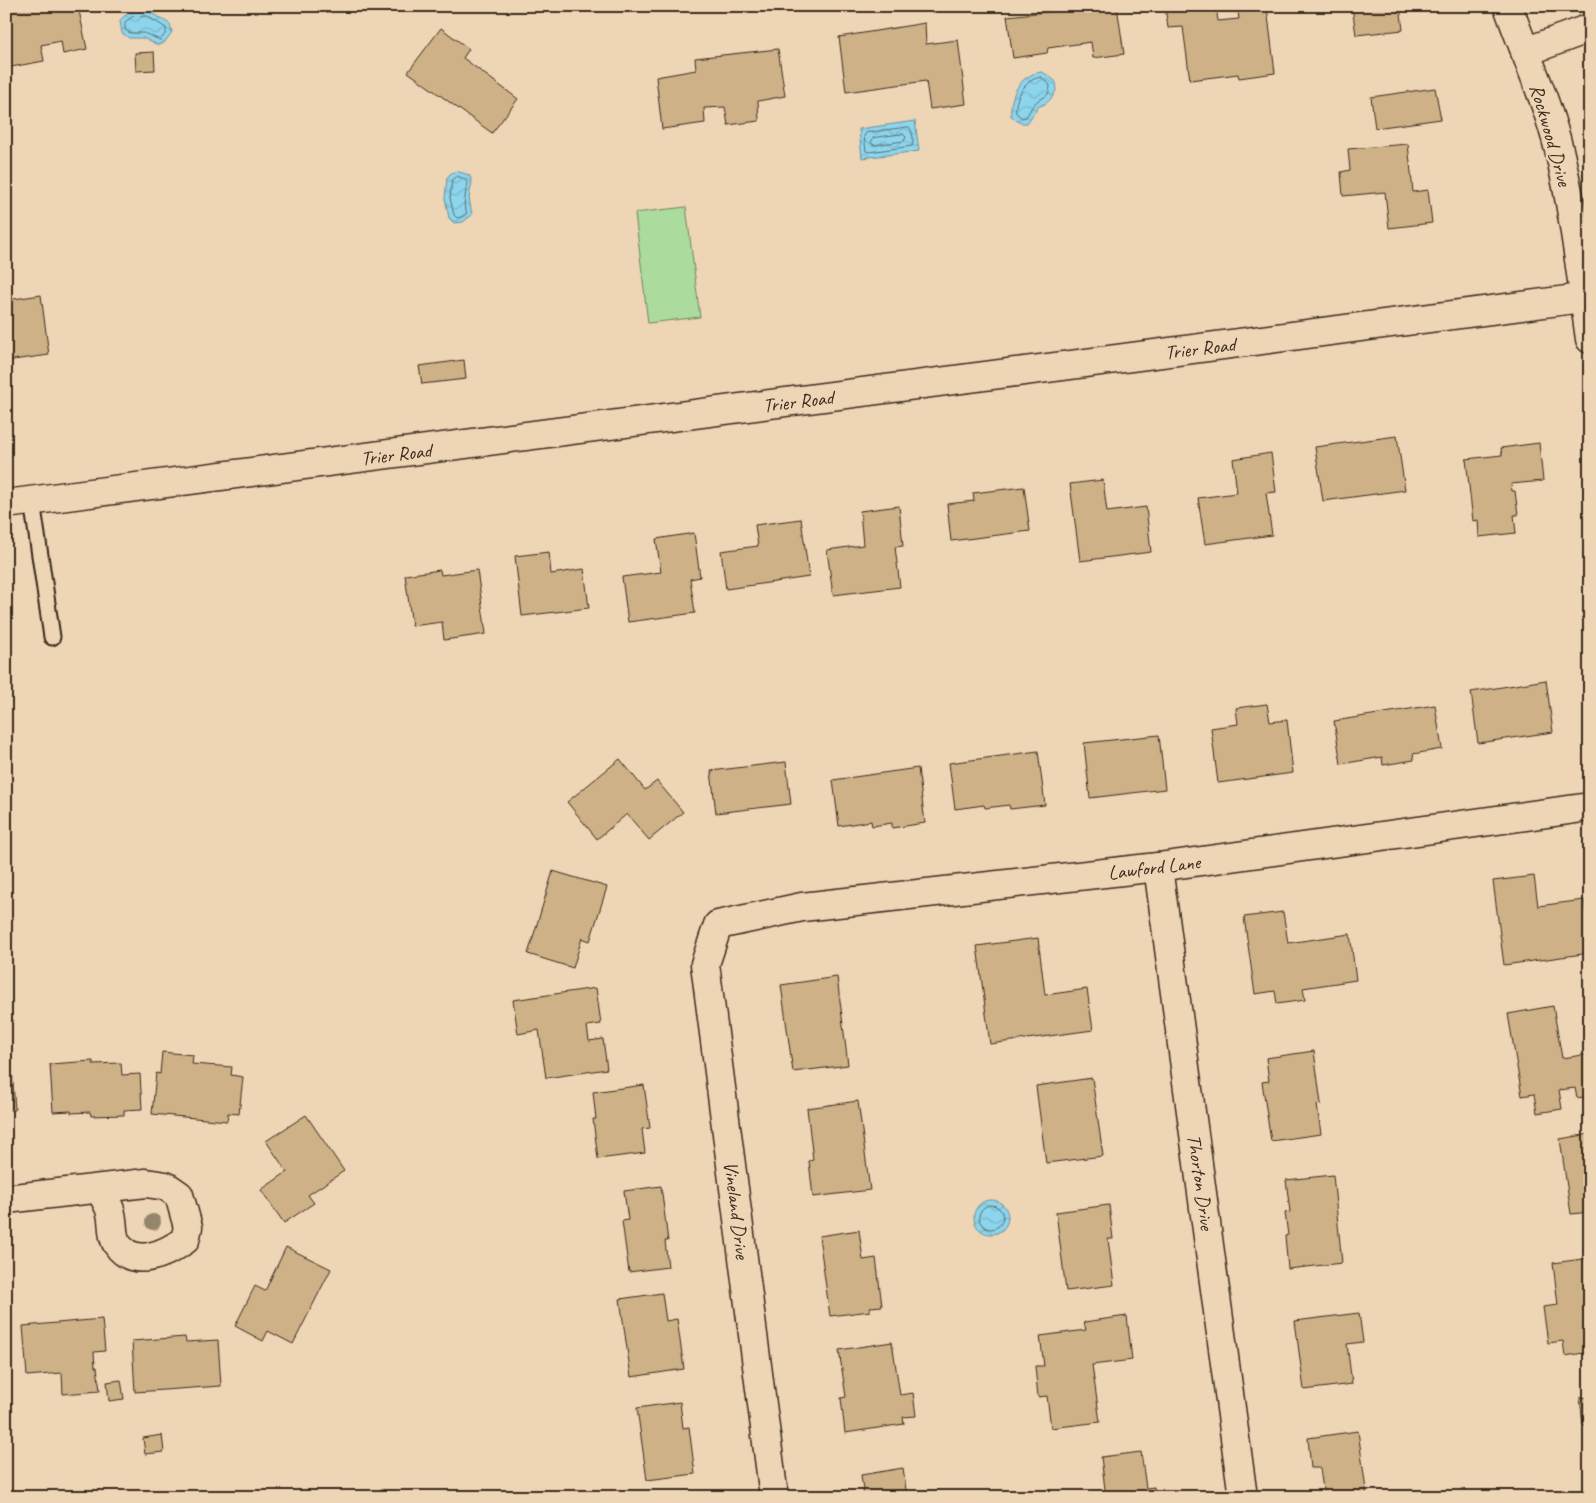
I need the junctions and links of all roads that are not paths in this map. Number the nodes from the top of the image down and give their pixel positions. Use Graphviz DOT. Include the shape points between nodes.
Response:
graph roads {
  1 [pos="1508,6"];
  2 [pos="1590,28"];
  3 [pos="1525,52"];
  4 [pos="1587,298"];
  5 [pos="1590,339"];
  6 [pos="19,502"];
  7 [pos="52,637"];
  8 [pos="1590,807"];
  9 [pos="1158,867"];
  10 [pos="718,925"];
  11 [pos="100,1189"];
  12 [pos="6,1200"];
  13 [pos="774,1497"];
  14 [pos="1243,1497"];
  1 -- 3 [label="street, Rockwood Drive"];
  2 -- 3 [label="street"];
  3 -- 4 [label="street, Rockwood Drive" via="1559,150"];
  4 -- 5 [label="street, Rockwood Drive"];
  4 -- 6 [label="street, Trier Road"];
  6 -- 7 [label="lane"];
  8 -- 9 [label="street, Lawford Lane"];
  9 -- 10 [label="street, Lawford Lane" via="802,907"];
  9 -- 14 [label="street, Thorton Drive"];
  10 -- 13 [label="street, Vineland Drive" via="705,964"];
  11 -- 12 [label="street"];
}
